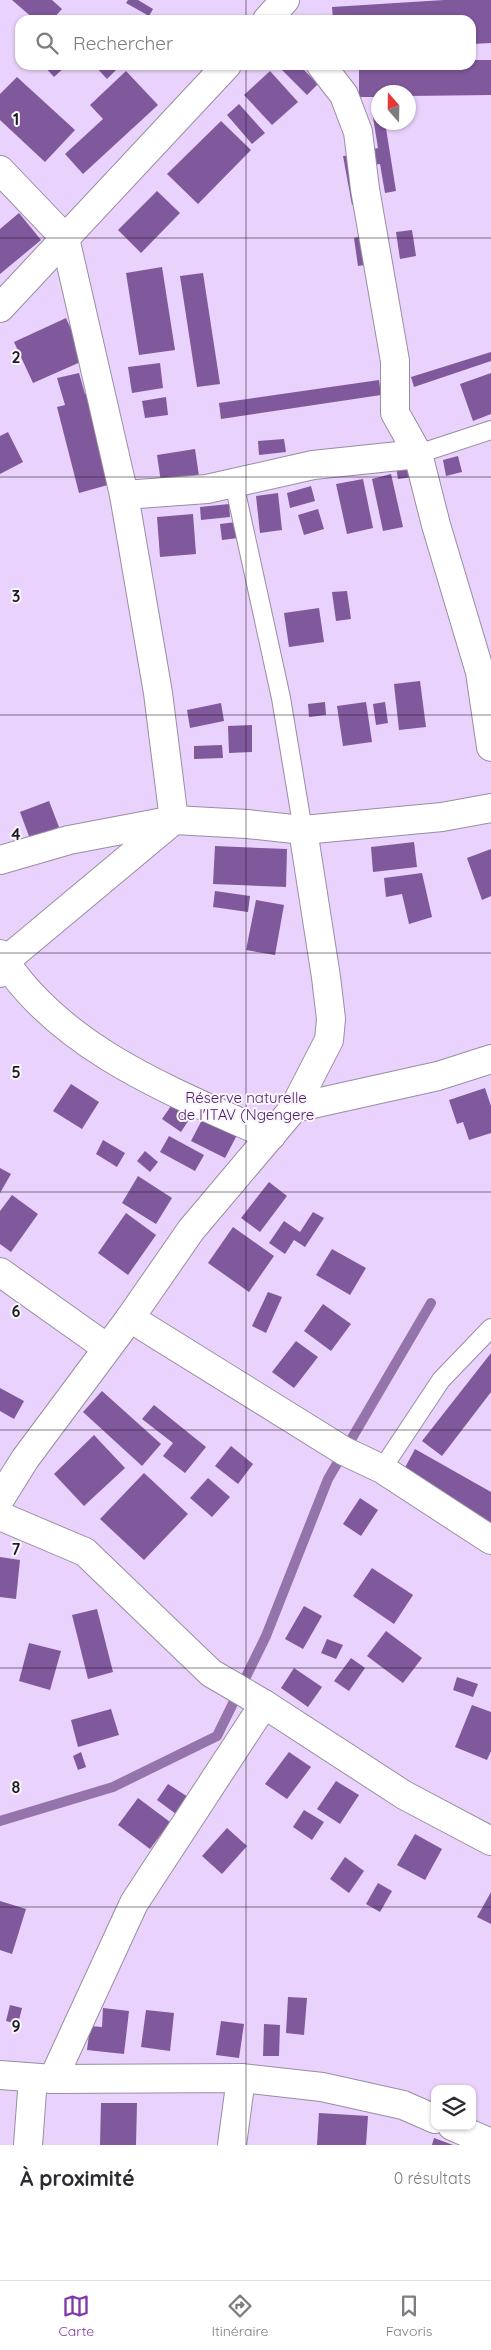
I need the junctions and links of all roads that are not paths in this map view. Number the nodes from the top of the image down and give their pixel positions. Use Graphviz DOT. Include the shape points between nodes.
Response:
graph roads {
  1 [pos="222,70"];
  2 [pos="325,70"];
  3 [pos="0,170"];
  4 [pos="65,238"];
  5 [pos="0,308"];
  6 [pos="491,430"];
  7 [pos="418,454"];
  8 [pos="234,483"];
  9 [pos="124,495"];
  10 [pos="486,671"];
  11 [pos="491,747"];
  12 [pos="491,808"];
  13 [pos="174,820"];
  14 [pos="303,830"];
  15 [pos="0,860"];
  16 [pos="2,963"];
  17 [pos="491,1059"];
  18 [pos="294,1108"];
  19 [pos="271,1136"];
  20 [pos="0,1272"];
  21 [pos="130,1318"];
  22 [pos="491,1328"];
  23 [pos="107,1348"];
  24 [pos="382,1469"];
  25 [pos="0,1499"];
  26 [pos="0,1516"];
  27 [pos="491,1540"];
  28 [pos="264,1704"];
  29 [pos="491,1842"];
  30 [pos="0,2075"];
  31 [pos="241,2078"];
  32 [pos="43,2079"];
  33 [pos="431,2117"];
  34 [pos="461,2130"];
  35 [pos="490,2143"];
  36 [pos="28,2145"];
  37 [pos="232,2145"];
  1 -- 4 [label="street"];
  2 -- 7 [label="street" via="344,95 358,132 395,361 395,413"];
  3 -- 4 [label="street"];
  4 -- 5 [label="street"];
  4 -- 9 [label="street"];
  6 -- 7 [label="lane"];
  7 -- 8 [label="street" via="313,466"];
  7 -- 10 [label="street" via="436,525"];
  8 -- 9 [label="street" via="207,489"];
  8 -- 14 [label="lane" via="281,698"];
  9 -- 13 [label="street" via="158,693"];
  10 -- 11 [label="street"];
  12 -- 14 [label="street" via="442,817"];
  13 -- 14 [label="street"];
  13 -- 15 [label="street" via="69,840"];
  13 -- 16 [label="street"];
  14 -- 18 [label="street" via="331,1019 329,1040"];
  16 -- 19 [label="street" via="32,996 107,1057 166,1089"];
  17 -- 18 [label="street" via="438,1076"];
  18 -- 19 [label="street"];
  19 -- 21 [label="street" via="190,1230"];
  20 -- 23 [label="street"];
  21 -- 23 [label="street"];
  21 -- 24 [label="street"];
  22 -- 24 [label="lane" via="440,1380"];
  23 -- 25 [label="street" via="25,1459"];
  24 -- 27 [label="street"];
  26 -- 28 [label="street" via="85,1552 211,1673"];
  28 -- 29 [label="street" via="404,1795"];
  28 -- 32 [label="street" via="134,1903"];
  30 -- 32 [label="street"];
  31 -- 32 [label="street"];
  31 -- 33 [label="street" via="331,2089 403,2105"];
  31 -- 37 [label="street"];
  32 -- 36 [label="street"];
  34 -- 35 [label="street"];
}
